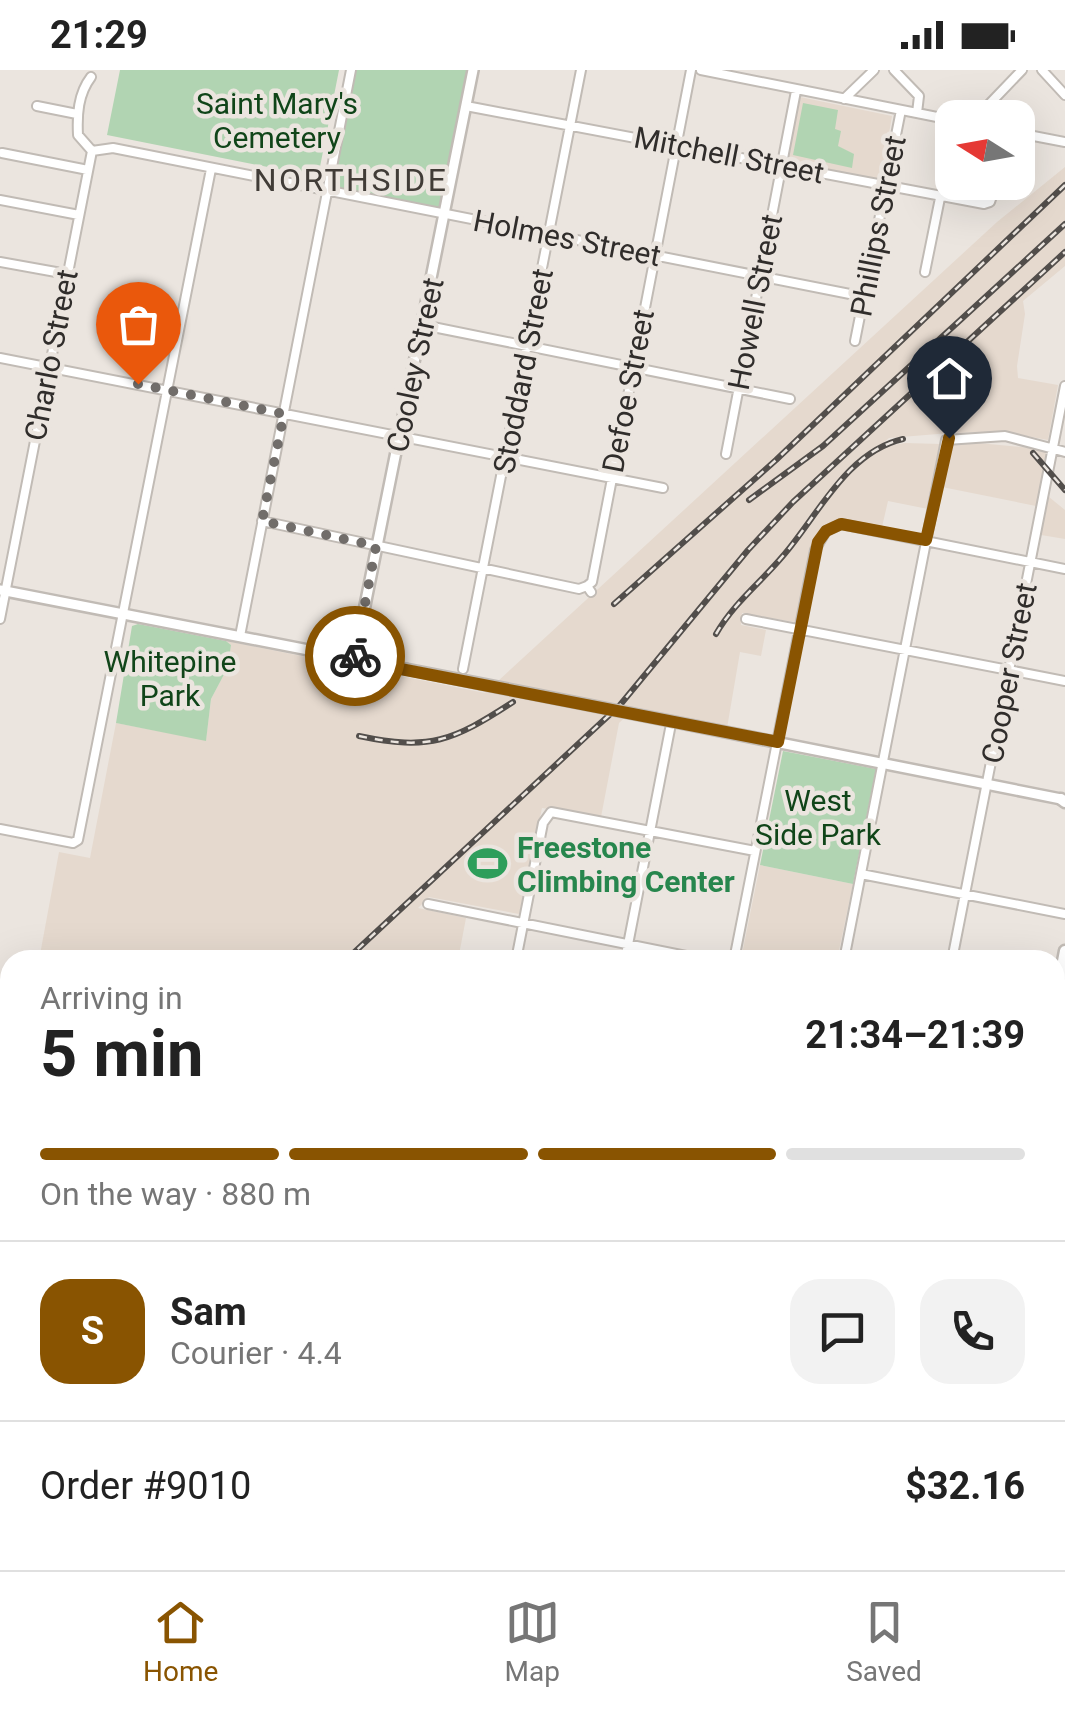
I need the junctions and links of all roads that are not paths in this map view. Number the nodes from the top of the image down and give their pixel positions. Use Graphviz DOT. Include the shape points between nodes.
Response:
graph roads {
  1 [pos="350,70"];
  2 [pos="473,70"];
  3 [pos="691,70"];
  4 [pos="701,70"];
  5 [pos="874,70"];
  6 [pos="894,70"];
  7 [pos="1022,70"];
  8 [pos="1042,70"];
  9 [pos="581,71"];
  10 [pos="734,73"];
  11 [pos="91,77"];
  12 [pos="796,90"];
  13 [pos="1065,95"];
  14 [pos="844,99"];
  15 [pos="993,100"];
  16 [pos="37,106"];
  17 [pos="466,106"];
  18 [pos="901,110"];
  19 [pos="917,112"];
  20 [pos="77,114"];
  21 [pos="935,116"];
  22 [pos="571,124"];
  23 [pos="1035,136"];
  24 [pos="1065,142"];
  25 [pos="676,144"];
  26 [pos="92,151"];
  27 [pos="2,154"];
  28 [pos="781,164"];
  29 [pos="211,169"];
  30 [pos="88,170"];
  31 [pos="886,187"];
  32 [pos="326,192"];
  33 [pos="935,197"];
  34 [pos="0,200"];
  35 [pos="940,200"];
  36 [pos="955,200"];
  37 [pos="991,200"];
  38 [pos="445,214"];
  39 [pos="79,215"];
  40 [pos="550,235"];
  41 [pos="655,255"];
  42 [pos="0,262"];
  43 [pos="925,272"];
  44 [pos="67,274"];
  45 [pos="760,275"];
  46 [pos="865,297"];
  47 [pos="424,325"];
  48 [pos="856,341"];
  49 [pos="528,347"];
  50 [pos="0,358"];
  51 [pos="48,368"];
  52 [pos="632,368"];
  53 [pos="1065,386"];
  54 [pos="738,388"];
  55 [pos="167,390"];
  56 [pos="790,399"];
  57 [pos="284,414"];
  58 [pos="400,438"];
  59 [pos="1054,450"];
  60 [pos="1065,452"];
  61 [pos="726,454"];
  62 [pos="507,457"];
  63 [pos="610,478"];
  64 [pos="663,488"];
  65 [pos="262,521"];
  66 [pos="926,540"];
  67 [pos="376,546"];
  68 [pos="1030,562"];
  69 [pos="484,569"];
  70 [pos="1065,569"];
  71 [pos="3,590"];
  72 [pos="122,614"];
  73 [pos="0,619"];
  74 [pos="746,620"];
  75 [pos="800,630"];
  76 [pos="240,636"];
  77 [pos="904,652"];
  78 [pos="354,660"];
  79 [pos="462,669"];
  80 [pos="1009,670"];
  81 [pos="1065,681"];
  82 [pos="673,725"];
  83 [pos="778,742"];
  84 [pos="882,763"];
  85 [pos="988,784"];
  86 [pos="1064,800"];
  87 [pos="0,829"];
  88 [pos="651,830"];
  89 [pos="755,851"];
  90 [pos="861,874"];
  91 [pos="966,895"];
  92 [pos="428,904"];
  93 [pos="1065,914"];
  94 [pos="523,922"];
  95 [pos="629,944"];
  96 [pos="518,950"];
  97 [pos="628,950"];
  98 [pos="658,950"];
  99 [pos="736,950"];
  100 [pos="846,950"];
  101 [pos="954,950"];
  1 -- 32 [label="street"];
  2 -- 17 [label="street, Cooley Street"];
  3 -- 25 [label="street, Defoe Street"];
  4 -- 10 [label="street"];
  5 -- 14 [label="street"];
  6 -- 19 [label="street" via="918,96"];
  7 -- 15 [label="street"];
  8 -- 13 [label="street"];
  9 -- 22 [label="street, Stoddard Street"];
  10 -- 12 [label="street"];
  11 -- 20 [label="street"];
  12 -- 14 [label="street"];
  12 -- 28 [label="street, Howell Street"];
  14 -- 18 [label="street"];
  16 -- 20 [label="street"];
  17 -- 22 [label="street, Mitchell Street"];
  17 -- 38 [label="street, Cooley Street"];
  18 -- 19 [label="street"];
  18 -- 31 [label="street, Phillips Street"];
  19 -- 21 [label="street"];
  20 -- 26 [label="street" via="78,135"];
  22 -- 25 [label="street, Mitchell Street"];
  22 -- 40 [label="street, Stoddard Street"];
  23 -- 24 [label="street"];
  25 -- 28 [label="street, Mitchell Street"];
  25 -- 41 [label="street, Defoe Street"];
  26 -- 29 [label="street, Holmes Street" via="114,148"];
  26 -- 30 [label="street, Charlo Street"];
  27 -- 30 [label="street"];
  28 -- 31 [label="street, Mitchell Street"];
  28 -- 45 [label="street, Howell Street"];
  29 -- 32 [label="street, Holmes Street"];
  29 -- 55 [label="street"];
  30 -- 39 [label="street, Charlo Street"];
  31 -- 33 [label="street, Mitchell Street"];
  31 -- 46 [label="street, Phillips Street"];
  32 -- 38 [label="street, Holmes Street"];
  32 -- 57 [label="street"];
  34 -- 39 [label="street"];
  35 -- 43 [label="street"];
  36 -- 37 [label="street, Mitchell Street"];
  38 -- 40 [label="street, Holmes Street"];
  38 -- 47 [label="street, Cooley Street"];
  39 -- 44 [label="street, Charlo Street"];
  40 -- 41 [label="street, Holmes Street"];
  40 -- 49 [label="street, Stoddard Street"];
  41 -- 45 [label="street, Holmes Street"];
  41 -- 52 [label="street, Defoe Street"];
  42 -- 44 [label="street"];
  44 -- 51 [label="street, Charlo Street"];
  45 -- 46 [label="street, Holmes Street"];
  45 -- 54 [label="street, Howell Street"];
  46 -- 48 [label="street, Phillips Street"];
  47 -- 49 [label="street"];
  47 -- 58 [label="street, Cooley Street"];
  49 -- 52 [label="street"];
  49 -- 62 [label="street, Stoddard Street"];
  50 -- 51 [label="street"];
  51 -- 55 [label="street"];
  51 -- 71 [label="street, Charlo Street"];
  52 -- 54 [label="street"];
  52 -- 63 [label="street, Defoe Street"];
  53 -- 59 [label="street, Cooper Street"];
  54 -- 56 [label="street"];
  54 -- 61 [label="street, Howell Street"];
  55 -- 57 [label="street"];
  55 -- 72 [label="street"];
  57 -- 58 [label="street"];
  57 -- 65 [label="street"];
  58 -- 62 [label="street"];
  58 -- 67 [label="street, Cooley Street"];
  59 -- 60 [label="street"];
  59 -- 66 [label="street" via="1005,436 949,438"];
  59 -- 68 [label="street, Cooper Street"];
  62 -- 63 [label="street"];
  62 -- 69 [label="street, Stoddard Street"];
  63 -- 64 [label="street"];
  63 -- 69 [label="street, Defoe Street" via="589,589"];
  65 -- 67 [label="street"];
  65 -- 76 [label="street"];
  66 -- 68 [label="street"];
  66 -- 75 [label="street" via="841,524 826,531"];
  66 -- 77 [label="street"];
  67 -- 69 [label="street"];
  67 -- 78 [label="street, Cooley Street"];
  68 -- 70 [label="street"];
  68 -- 80 [label="street, Cooper Street"];
  69 -- 79 [label="street, Stoddard Street"];
  71 -- 72 [label="street"];
  71 -- 73 [label="street, Charlo Street"];
  72 -- 76 [label="street"];
  72 -- 87 [label="street" via="78,840"];
  74 -- 75 [label="street"];
  75 -- 77 [label="street"];
  75 -- 83 [label="street"];
  76 -- 78 [label="street"];
  77 -- 80 [label="street"];
  77 -- 84 [label="street"];
  78 -- 82 [label="street, bridge"];
  80 -- 81 [label="street"];
  80 -- 85 [label="street, Cooper Street"];
  82 -- 83 [label="street"];
  82 -- 88 [label="street"];
  83 -- 84 [label="street"];
  83 -- 89 [label="street"];
  84 -- 85 [label="street"];
  84 -- 90 [label="street"];
  85 -- 86 [label="street"];
  85 -- 91 [label="street, Cooper Street"];
  88 -- 89 [label="street"];
  88 -- 94 [label="street" via="548,813"];
  88 -- 95 [label="street"];
  89 -- 99 [label="street"];
  90 -- 91 [label="street"];
  90 -- 100 [label="street"];
  91 -- 93 [label="street"];
  91 -- 101 [label="street, Cooper Street"];
  92 -- 94 [label="street"];
  94 -- 95 [label="street"];
  94 -- 96 [label="street"];
  95 -- 97 [label="street"];
  95 -- 98 [label="street"];
}
